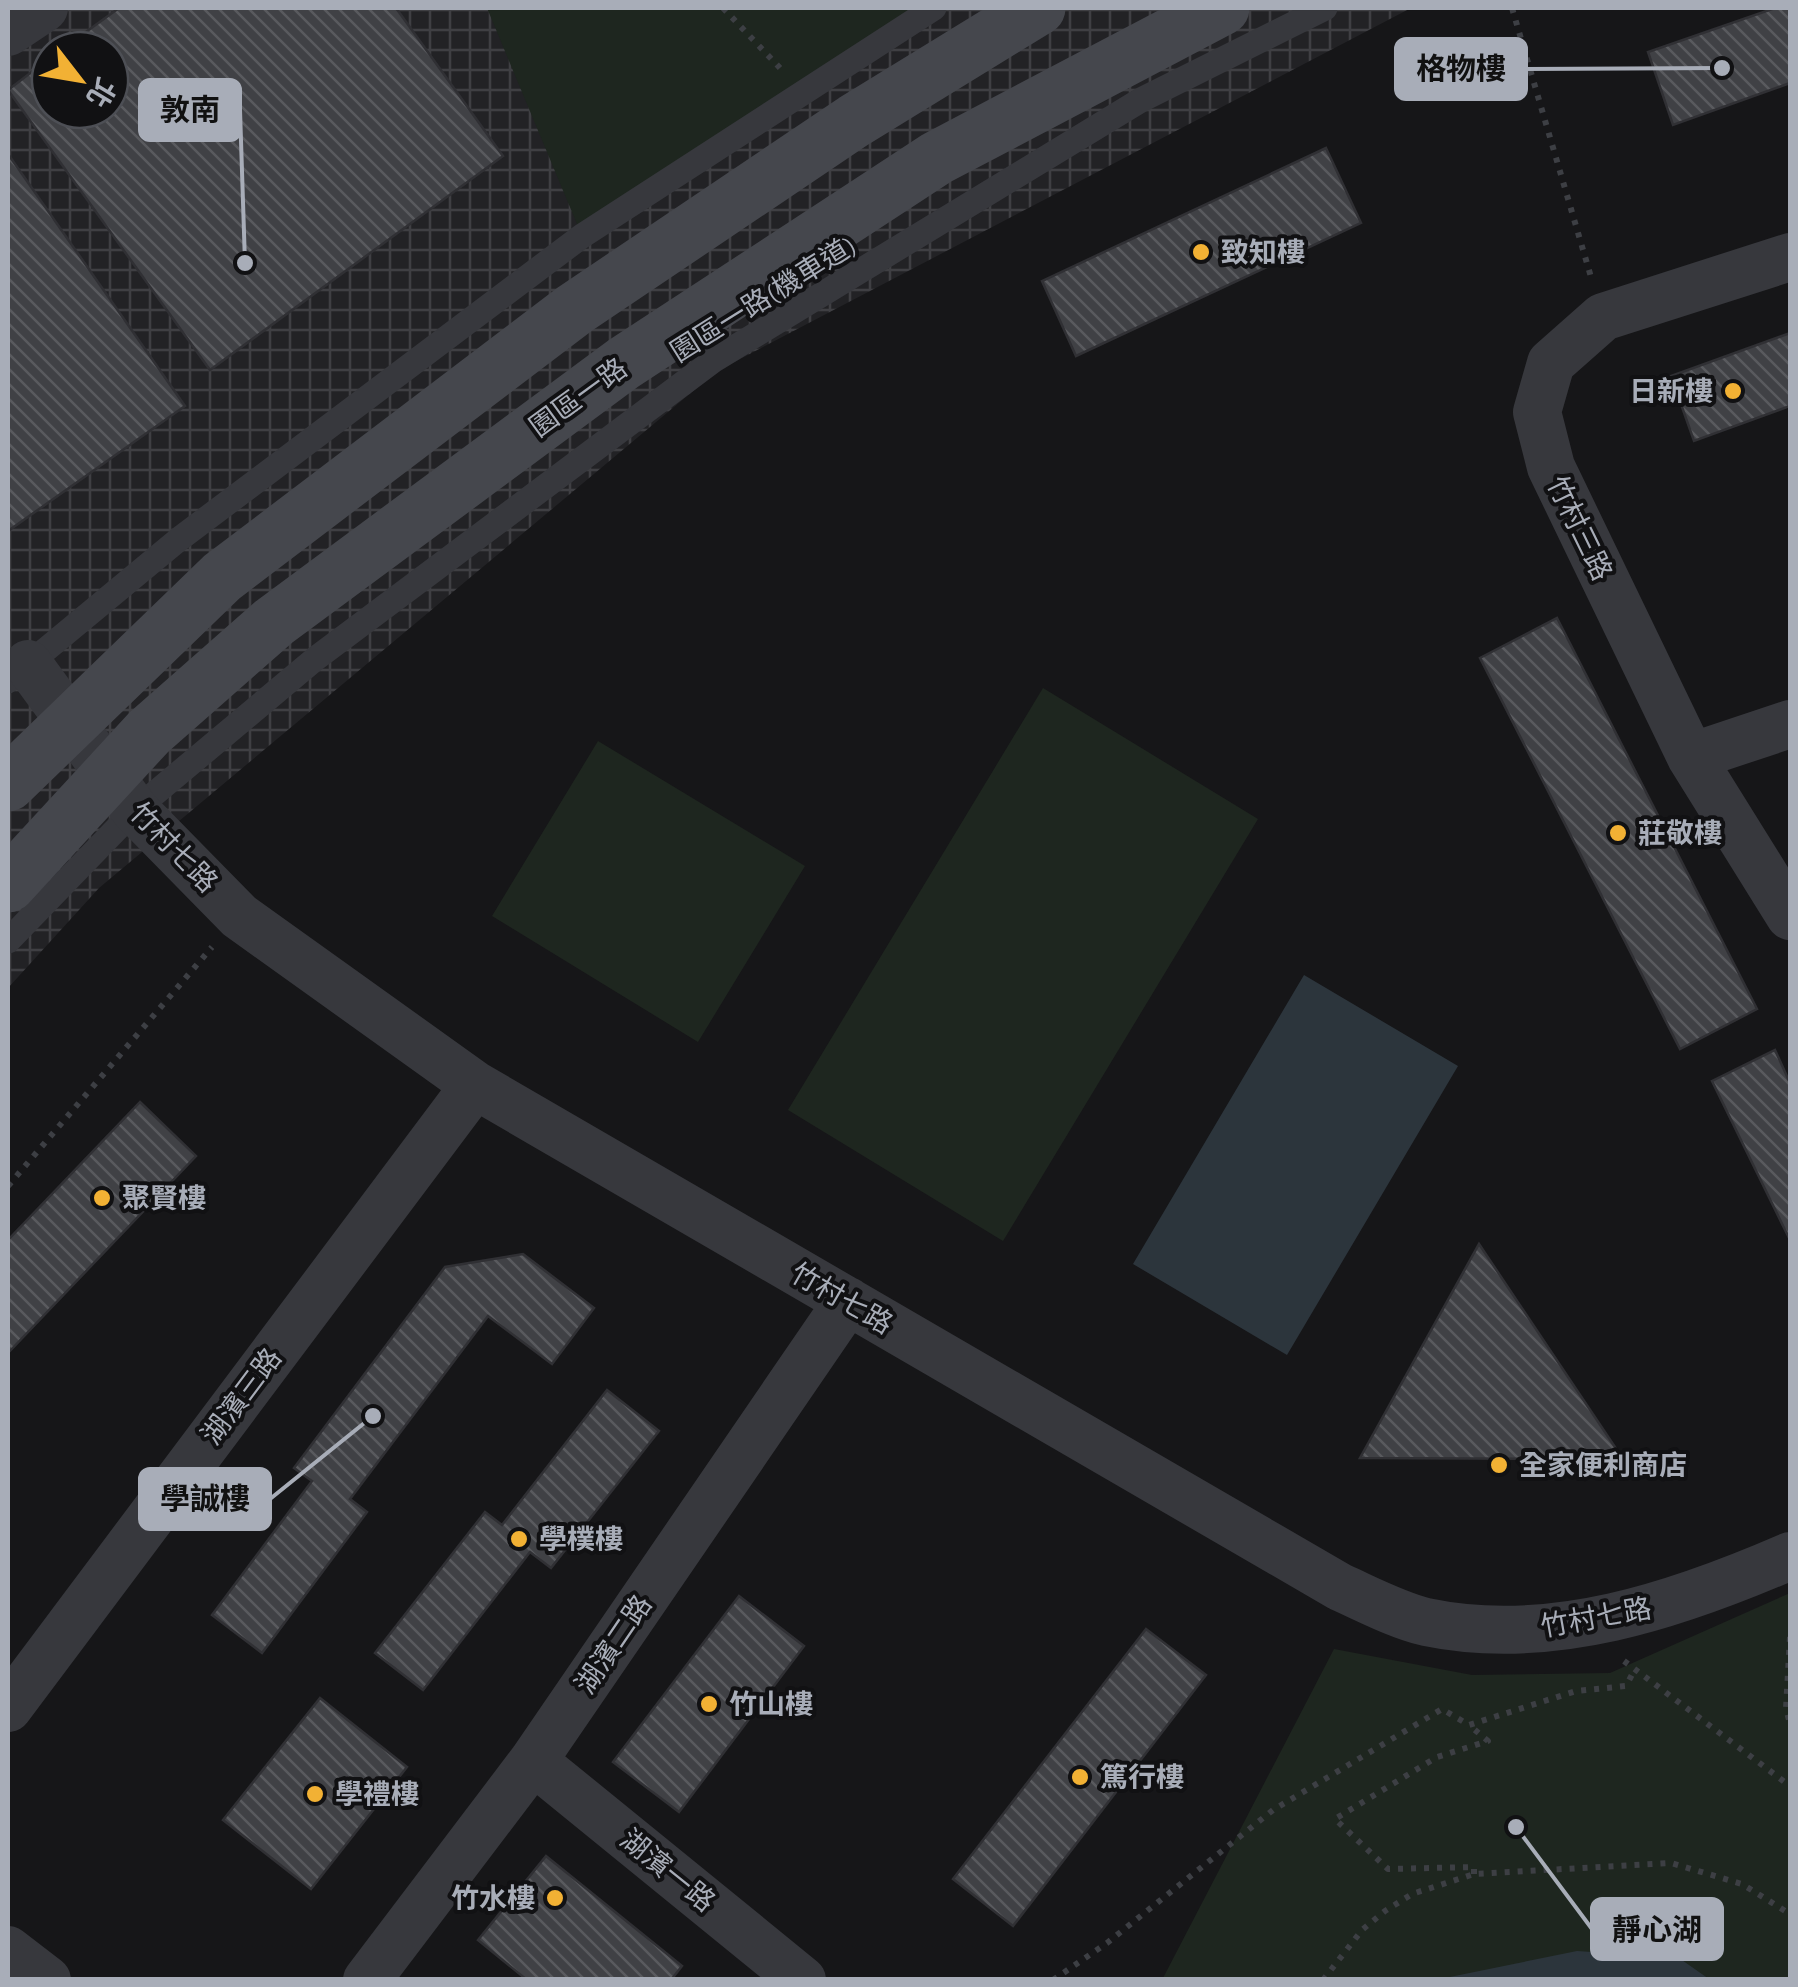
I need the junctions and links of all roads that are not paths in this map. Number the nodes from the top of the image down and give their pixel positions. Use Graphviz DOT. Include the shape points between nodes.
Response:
graph roads {
  1 [pos="44,8"];
  2 [pos="934,8"];
  3 [pos="1038,8"];
  4 [pos="1222,8"];
  5 [pos="1325,8"];
  6 [pos="8,32"];
  7 [pos="1790,257"];
  8 [pos="18,672"];
  9 [pos="70,722"];
  10 [pos="1790,724"];
  11 [pos="1691,758"];
  12 [pos="8,784"];
  13 [pos="122,792"];
  14 [pos="8,885"];
  15 [pos="1790,916"];
  16 [pos="8,941"];
  17 [pos="475,1085"];
  18 [pos="848,1301"];
  19 [pos="1790,1556"];
  20 [pos="8,1708"];
  21 [pos="533,1761"];
  22 [pos="8,1950"];
  23 [pos="47,1980"];
  24 [pos="368,1980"];
  25 [pos="802,1980"];
  1 -- 6 [label="street"];
  2 -- 8 [label="lane" via="582,236 178,540"];
  3 -- 9 [label="street" via="854,121 575,310 222,577"];
  4 -- 13 [label="street, 園區一路" via="937,158 624,363 274,622"];
  5 -- 13 [label="lane, 園區一路(機車道)" via="1141,100 714,360 314,660"];
  7 -- 11 [label="street, 竹村三路" via="1602,317 1551,363 1537,412 1551,467"];
  8 -- 9 [label="street, 竹村七路"];
  9 -- 12 [label="street"];
  9 -- 13 [label="street, 竹村七路"];
  10 -- 11 [label="street"];
  11 -- 15 [label="street, 竹村三路"];
  13 -- 14 [label="street, 園區一路"];
  13 -- 16 [label="lane, 園區一路(機車道)"];
  13 -- 17 [label="street, 竹村七路" via="238,916"];
  17 -- 18 [label="street, 竹村七路"];
  17 -- 20 [label="street, 湖濱三路"];
  18 -- 19 [label="street, 竹村七路" via="1340,1587 1422,1621 1475,1629 1570,1623 1671,1602"];
  18 -- 21 [label="street, 湖濱二路"];
  21 -- 24 [label="street, 湖濱二路"];
  21 -- 25 [label="street, 湖濱一路"];
  22 -- 23 [label="street"];
}
